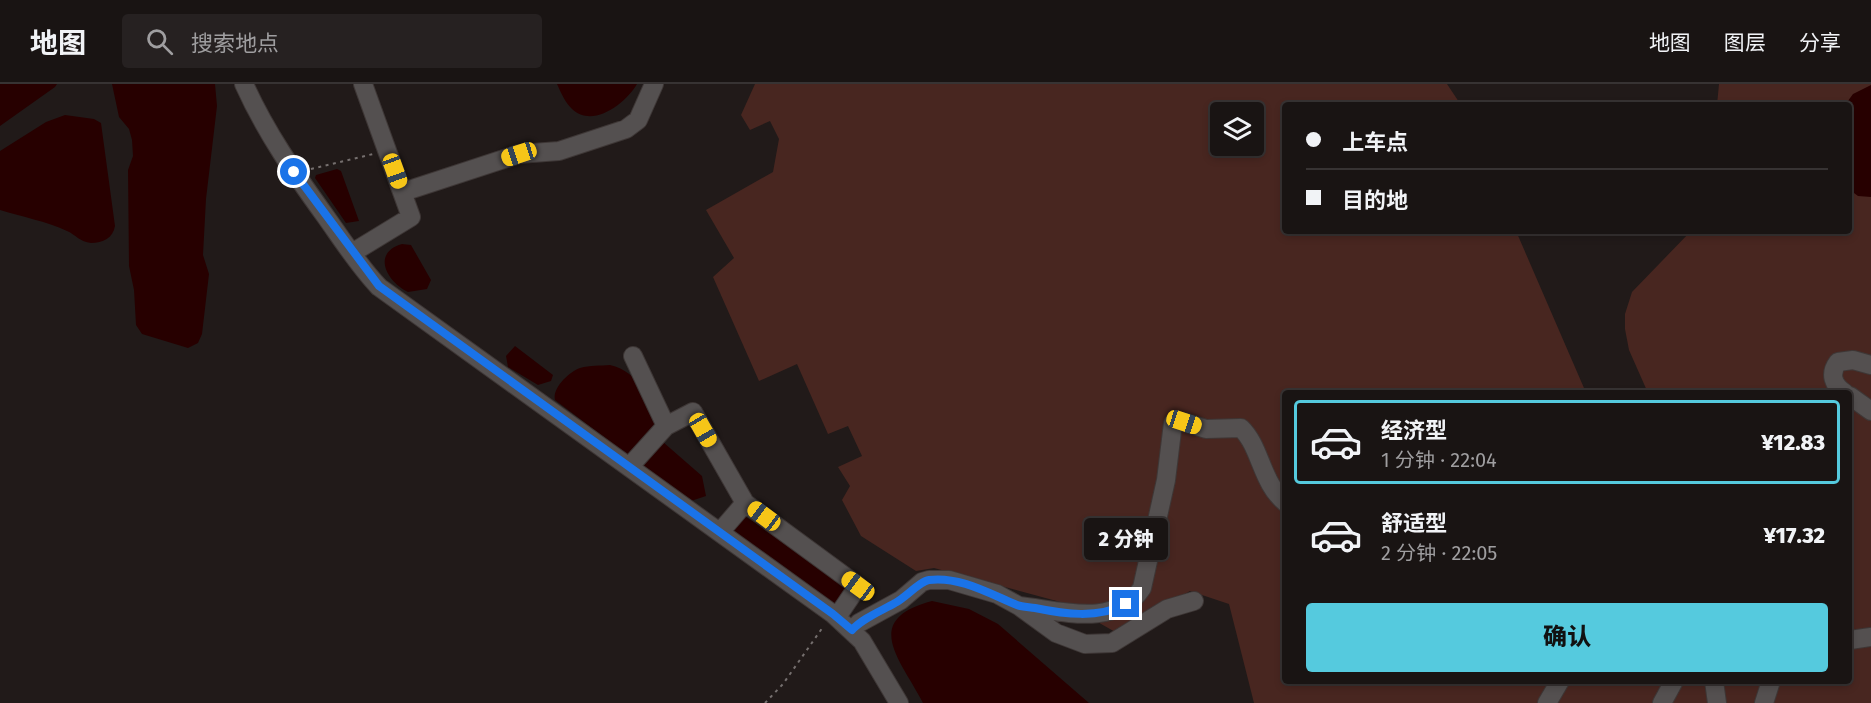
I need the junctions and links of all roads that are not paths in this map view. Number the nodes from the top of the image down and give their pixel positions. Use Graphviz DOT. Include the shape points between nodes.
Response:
graph roads {
  1 [pos="244,84"];
  2 [pos="363,84"];
  3 [pos="654,84"];
  4 [pos="403,192"];
  5 [pos="352,253"];
  6 [pos="633,356"];
  7 [pos="1871,365"];
  8 [pos="1840,390"];
  9 [pos="1852,397"];
  10 [pos="1871,411"];
  11 [pos="666,426"];
  12 [pos="630,466"];
  13 [pos="1282,499"];
  14 [pos="745,502"];
  15 [pos="720,532"];
  16 [pos="1194,601"];
  17 [pos="1019,606"];
  18 [pos="835,615"];
  19 [pos="852,630"];
  20 [pos="1871,636"];
  21 [pos="1852,640"];
  22 [pos="1558,684"];
  23 [pos="1672,684"];
  24 [pos="1714,684"];
  25 [pos="1770,684"];
  26 [pos="899,703"];
  27 [pos="1546,703"];
  28 [pos="1662,703"];
  29 [pos="1717,703"];
  30 [pos="1764,703"];
  1 -- 5 [label="street" via="260,119"];
  2 -- 4 [label="street"];
  3 -- 4 [label="street" via="638,120 626,129 559,151 519,154"];
  4 -- 5 [label="street" via="411,217"];
  5 -- 12 [label="street" via="379,286 412,312"];
  6 -- 11 [label="street"];
  7 -- 8 [label="street" via="1853,360 1838,362 1833,368 1833,380"];
  9 -- 10 [label="street"];
  11 -- 12 [label="street"];
  11 -- 14 [label="street" via="693,412"];
  12 -- 15 [label="street"];
  13 -- 17 [label="street" via="1273,490 1241,428 1206,429 1173,423 1166,480 1142,588 1137,594 1119,608 1088,614"];
  14 -- 15 [label="street"];
  14 -- 18 [label="street" via="858,586"];
  15 -- 18 [label="street"];
  16 -- 17 [label="street" via="1167,609 1112,643 1101,645 1074,641 1056,633"];
  17 -- 19 [label="street" via="997,594 949,580 929,580"];
  18 -- 19 [label="street"];
  19 -- 26 [label="street"];
  20 -- 21 [label="street"];
  22 -- 27 [label="street"];
  23 -- 28 [label="street"];
  24 -- 29 [label="street"];
  25 -- 30 [label="street"];
}
